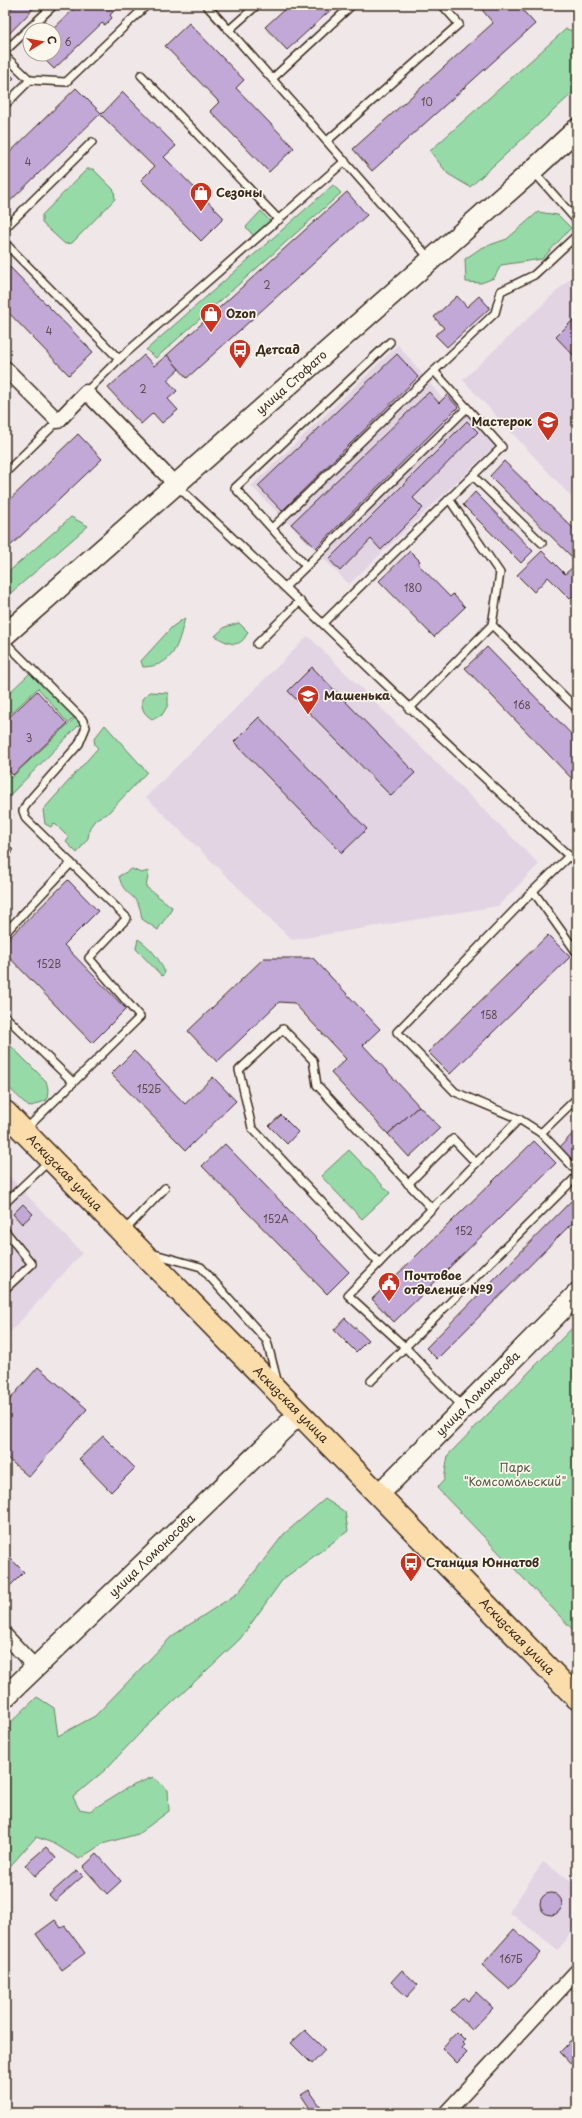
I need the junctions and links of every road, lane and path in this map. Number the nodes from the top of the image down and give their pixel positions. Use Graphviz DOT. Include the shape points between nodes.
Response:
graph roads {
  1 [pos="54,5"];
  2 [pos="147,5"];
  3 [pos="206,5"];
  4 [pos="257,5"];
  5 [pos="352,5"];
  6 [pos="442,5"];
  7 [pos="229,30"];
  8 [pos="5,51"];
  9 [pos="5,56"];
  10 [pos="141,75"];
  11 [pos="272,78"];
  12 [pos="30,80"];
  13 [pos="5,105"];
  14 [pos="575,133"];
  15 [pos="327,141"];
  16 [pos="92,142"];
  17 [pos="345,161"];
  18 [pos="533,170"];
  19 [pos="279,220"];
  20 [pos="577,221"];
  21 [pos="5,228"];
  22 [pos="577,235"];
  23 [pos="5,243"];
  24 [pos="431,260"];
  25 [pos="390,342"];
  26 [pos="119,359"];
  27 [pos="5,368"];
  28 [pos="434,371"];
  29 [pos="86,392"];
  30 [pos="467,408"];
  31 [pos="58,421"];
  32 [pos="5,473"];
  33 [pos="473,476"];
  34 [pos="176,485"];
  35 [pos="449,499"];
  36 [pos="272,528"];
  37 [pos="542,543"];
  38 [pos="306,566"];
  39 [pos="284,587"];
  40 [pos="300,601"];
  41 [pos="323,623"];
  42 [pos="492,625"];
  43 [pos="5,634"];
  44 [pos="5,642"];
  45 [pos="257,644"];
  46 [pos="409,709"];
  47 [pos="577,709"];
  48 [pos="569,856"];
  49 [pos="71,863"];
  50 [pos="577,863"];
  51 [pos="533,891"];
  52 [pos="5,933"];
  53 [pos="577,953"];
  54 [pos="5,1016"];
  55 [pos="73,1082"];
  56 [pos="577,1098"];
  57 [pos="5,1112"];
  58 [pos="519,1119"];
  59 [pos="24,1131"];
  60 [pos="541,1132"];
  61 [pos="52,1159"];
  62 [pos="476,1163"];
  63 [pos="577,1171"];
  64 [pos="577,1176"];
  65 [pos="408,1184"];
  66 [pos="165,1188"];
  67 [pos="5,1203"];
  68 [pos="432,1209"];
  69 [pos="5,1231"];
  70 [pos="123,1232"];
  71 [pos="141,1250"];
  72 [pos="379,1263"];
  73 [pos="5,1289"];
  74 [pos="577,1294"];
  75 [pos="405,1347"];
  76 [pos="371,1381"];
  77 [pos="280,1394"];
  78 [pos="464,1408"];
  79 [pos="299,1414"];
  80 [pos="379,1494"];
  81 [pos="5,1635"];
  82 [pos="35,1667"];
  83 [pos="5,1698"];
  84 [pos="577,1698"];
  85 [pos="577,1971"];
  86 [pos="446,2113"];
  1 -- 8 [label="lane"];
  2 -- 12 [label="lane" via="66,82"];
  3 -- 7 [label="lane"];
  4 -- 7 [label="lane"];
  5 -- 11 [label="lane"];
  6 -- 15 [label="lane" via="459,24"];
  7 -- 11 [label="lane"];
  9 -- 12 [label="lane"];
  10 -- 19 [label="lane"];
  11 -- 15 [label="lane"];
  12 -- 13 [label="lane"];
  14 -- 18 [label="street, улица Стофато"];
  15 -- 17 [label="lane"];
  16 -- 21 [label="lane"];
  17 -- 19 [label="lane"];
  17 -- 24 [label="lane"];
  18 -- 20 [label="lane"];
  18 -- 24 [label="street, улица Стофато"];
  19 -- 26 [label="lane"];
  22 -- 28 [label="lane" via="534,275 501,291 495,313"];
  23 -- 26 [label="lane"];
  24 -- 34 [label="street, улица Стофато"];
  25 -- 36 [label="lane" via="236,488"];
  26 -- 29 [label="lane"];
  27 -- 31 [label="street"];
  28 -- 30 [label="lane"];
  28 -- 36 [label="lane"];
  29 -- 31 [label="street"];
  29 -- 34 [label="street"];
  30 -- 33 [label="lane" via="502,447"];
  30 -- 38 [label="lane"];
  31 -- 32 [label="lane"];
  33 -- 35 [label="lane"];
  33 -- 37 [label="lane"];
  34 -- 39 [label="lane"];
  34 -- 43 [label="street, улица Стофато"];
  35 -- 41 [label="lane"];
  35 -- 42 [label="lane" via="500,572"];
  36 -- 38 [label="lane"];
  38 -- 39 [label="lane"];
  39 -- 40 [label="lane"];
  40 -- 41 [label="lane"];
  40 -- 45 [label="lane"];
  41 -- 46 [label="lane"];
  42 -- 46 [label="lane"];
  42 -- 47 [label="lane"];
  44 -- 49 [label="lane" via="82,719 86,727 79,744 27,803 23,811 26,819"];
  46 -- 48 [label="lane"];
  48 -- 50 [label="lane"];
  48 -- 51 [label="lane"];
  49 -- 52 [label="lane"];
  49 -- 55 [label="lane" via="127,918 89,958 140,1017"];
  51 -- 53 [label="lane"];
  51 -- 58 [label="lane" via="397,1032 455,1092"];
  54 -- 55 [label="lane"];
  55 -- 59 [label="lane"];
  56 -- 60 [label="lane"];
  57 -- 59 [label="main road, Аскизская улица"];
  58 -- 60 [label="lane"];
  58 -- 62 [label="lane"];
  59 -- 61 [label="main road, Аскизская улица"];
  60 -- 63 [label="lane"];
  61 -- 67 [label="lane"];
  61 -- 70 [label="main road, Аскизская улица"];
  62 -- 65 [label="lane" via="454,1139"];
  62 -- 68 [label="lane"];
  64 -- 75 [label="lane"];
  65 -- 68 [label="lane"];
  65 -- 72 [label="lane" via="316,1085 313,1060 283,1029 239,1070 252,1128"];
  66 -- 70 [label="lane"];
  68 -- 72 [label="lane"];
  69 -- 73 [label="lane" via="32,1264"];
  70 -- 71 [label="main road, Аскизская улица"];
  71 -- 77 [label="main road, Аскизская улица"];
  71 -- 77 [label="lane" via="201,1267 267,1341"];
  72 -- 75 [label="lane" via="348,1295"];
  74 -- 78 [label="street, улица Ломоносова"];
  75 -- 76 [label="lane"];
  75 -- 78 [label="lane"];
  77 -- 79 [label="main road, Аскизская улица"];
  78 -- 80 [label="street, улица Ломоносова"];
  79 -- 80 [label="main road, Аскизская улица"];
  79 -- 82 [label="street, улица Ломоносова"];
  80 -- 84 [label="main road, Аскизская улица"];
  81 -- 82 [label="street"];
  82 -- 83 [label="street, улица Ломоносова"];
  85 -- 86 [label="street"];
}
